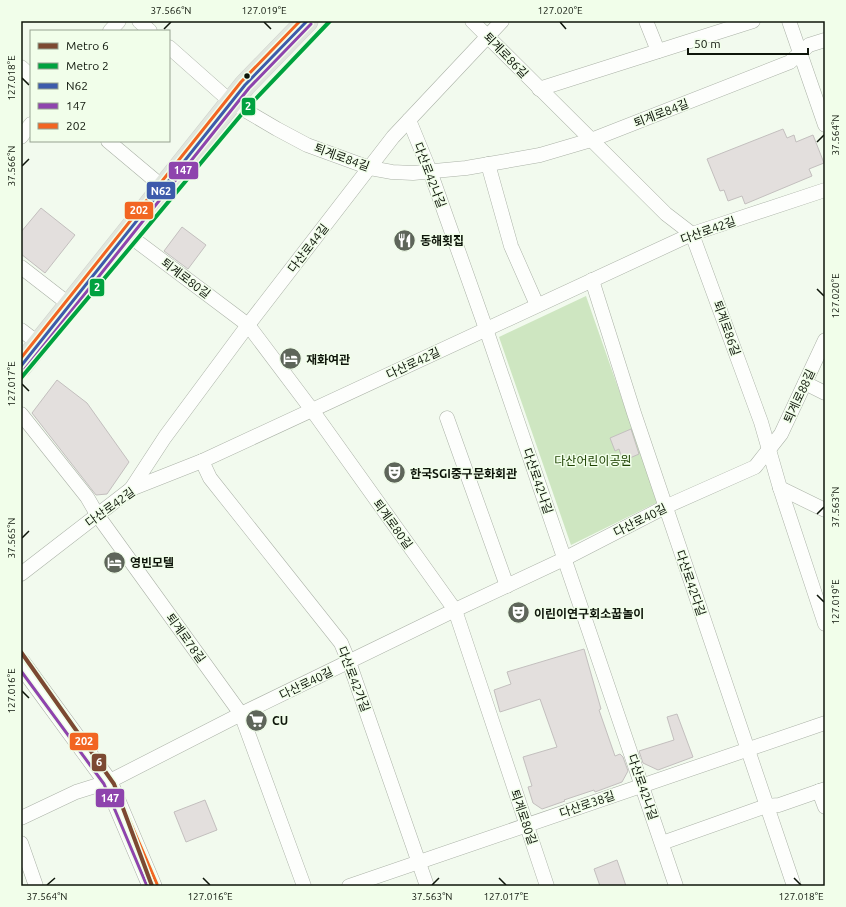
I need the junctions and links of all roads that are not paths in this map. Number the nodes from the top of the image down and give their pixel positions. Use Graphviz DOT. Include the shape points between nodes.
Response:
graph roads {
  1 [pos="119,21"];
  2 [pos="139,21"];
  3 [pos="307,21"];
  4 [pos="472,21"];
  5 [pos="502,21"];
  6 [pos="646,21"];
  7 [pos="753,21"];
  8 [pos="789,21"];
  9 [pos="111,30"];
  10 [pos="149,30"];
  11 [pos="488,35"];
  12 [pos="825,40"];
  13 [pos="170,48"];
  14 [pos="658,51"];
  15 [pos="800,52"];
  16 [pos="21,67"];
  17 [pos="30,75"];
  18 [pos="539,89"];
  19 [pos="232,102"];
  20 [pos="408,120"];
  21 [pos="30,125"];
  22 [pos="825,125"];
  23 [pos="21,137"];
  24 [pos="591,140"];
  25 [pos="109,142"];
  26 [pos="488,164"];
  27 [pos="370,168"];
  28 [pos="430,171"];
  29 [pos="164,188"];
  30 [pos="825,190"];
  31 [pos="127,234"];
  32 [pos="692,234"];
  33 [pos="21,267"];
  34 [pos="592,280"];
  35 [pos="70,305"];
  36 [pos="537,305"];
  37 [pos="248,325"];
  38 [pos="486,329"];
  39 [pos="21,330"];
  40 [pos="825,340"];
  41 [pos="38,343"];
  42 [pos="21,366"];
  43 [pos="805,383"];
  44 [pos="825,392"];
  45 [pos="312,410"];
  46 [pos="21,414"];
  47 [pos="447,418"];
  48 [pos="769,450"];
  49 [pos="202,461"];
  50 [pos="780,488"];
  51 [pos="131,489"];
  52 [pos="665,507"];
  53 [pos="825,510"];
  54 [pos="98,516"];
  55 [pos="564,559"];
  56 [pos="21,574"];
  57 [pos="506,586"];
  58 [pos="455,610"];
  59 [pos="825,624"];
  60 [pos="349,662"];
  61 [pos="21,663"];
  62 [pos="241,714"];
  63 [pos="825,722"];
  64 [pos="747,750"];
  65 [pos="108,782"];
  66 [pos="643,785"];
  67 [pos="822,790"];
  68 [pos="766,806"];
  69 [pos="825,807"];
  70 [pos="21,818"];
  71 [pos="526,824"];
  72 [pos="21,843"];
  73 [pos="662,843"];
  74 [pos="419,862"];
  75 [pos="36,886"];
  76 [pos="152,886"];
  77 [pos="304,886"];
  78 [pos="349,886"];
  79 [pos="427,886"];
  80 [pos="547,886"];
  81 [pos="676,886"];
  82 [pos="794,886"];
  1 -- 9 [label="street"];
  2 -- 10 [label="street"];
  3 -- 19 [label="main road" via="245,85"];
  4 -- 11 [label="street, 퇴계로86길"];
  5 -- 11 [label="street, 다산로44길"];
  6 -- 14 [label="street"];
  7 -- 14 [label="street"];
  8 -- 15 [label="street"];
  11 -- 18 [label="street, 퇴계로86길"];
  11 -- 20 [label="street, 다산로44길"];
  12 -- 15 [label="street, 퇴계로84길" via="809,45"];
  13 -- 19 [label="street, 퇴계로84길"];
  14 -- 18 [label="street"];
  15 -- 22 [label="street"];
  15 -- 24 [label="street, 퇴계로84길" via="790,62"];
  16 -- 17 [label="street"];
  18 -- 24 [label="street, 퇴계로86길"];
  19 -- 27 [label="street, 퇴계로84길" via="307,145"];
  19 -- 29 [label="main road"];
  20 -- 27 [label="street, 다산로44길"];
  20 -- 28 [label="street, 다산로42나길"];
  21 -- 23 [label="street"];
  24 -- 26 [label="street, 퇴계로84길" via="540,155"];
  24 -- 32 [label="street, 퇴계로86길" via="666,214"];
  25 -- 29 [label="street"];
  26 -- 28 [label="street, 퇴계로84길"];
  26 -- 36 [label="street" via="511,246"];
  27 -- 28 [label="street, 퇴계로84길" via="392,172"];
  27 -- 37 [label="street, 다산로44길"];
  28 -- 38 [label="street, 다산로42나길"];
  29 -- 31 [label="main road"];
  30 -- 32 [label="street, 다산로42길"];
  31 -- 35 [label="main road"];
  31 -- 37 [label="street, 퇴계로80길"];
  32 -- 34 [label="street, 다산로42길"];
  32 -- 48 [label="street, 퇴계로86길"];
  33 -- 35 [label="street"];
  34 -- 36 [label="street, 다산로42길"];
  34 -- 52 [label="street, 다산로42다길"];
  35 -- 41 [label="main road"];
  36 -- 38 [label="street, 다산로42길"];
  37 -- 45 [label="street, 퇴계로80길"];
  37 -- 51 [label="street, 다산로44길"];
  38 -- 45 [label="street, 다산로42길"];
  38 -- 55 [label="street, 다산로42나길"];
  39 -- 41 [label="street"];
  40 -- 43 [label="street, 퇴계로88길"];
  41 -- 42 [label="main road"];
  43 -- 44 [label="street"];
  43 -- 48 [label="street, 퇴계로88길" via="781,434"];
  45 -- 49 [label="street, 다산로42길"];
  45 -- 58 [label="street, 퇴계로80길"];
  46 -- 54 [label="street, 퇴계로78길" via="87,498"];
  47 -- 57 [label="street"];
  48 -- 50 [label="street, 퇴계로86길"];
  48 -- 52 [label="street, 다산로40길" via="755,467"];
  49 -- 51 [label="street, 다산로42길"];
  49 -- 60 [label="street, 다산로42가길" via="210,478 341,643"];
  50 -- 53 [label="street"];
  50 -- 59 [label="street, 퇴계로86길"];
  51 -- 54 [label="street, 다산로42길"];
  52 -- 55 [label="street, 다산로40길"];
  52 -- 64 [label="street, 다산로42다길"];
  54 -- 56 [label="street, 다산로42길"];
  54 -- 62 [label="street, 퇴계로78길"];
  55 -- 57 [label="street, 다산로40길"];
  55 -- 66 [label="street, 다산로42나길"];
  57 -- 58 [label="street, 다산로40길"];
  58 -- 60 [label="street, 다산로40길"];
  58 -- 71 [label="street, 퇴계로80길"];
  60 -- 62 [label="street, 다산로40길"];
  60 -- 74 [label="street, 다산로42가길"];
  61 -- 65 [label="main road"];
  62 -- 65 [label="street, 다산로40길"];
  62 -- 77 [label="street, 퇴계로78길"];
  63 -- 64 [label="street, 다산로38길"];
  64 -- 66 [label="street, 다산로38길"];
  64 -- 68 [label="street, 다산로42다길"];
  65 -- 70 [label="street, 다산로40길" via="76,792"];
  65 -- 76 [label="main road"];
  66 -- 71 [label="street, 다산로38길"];
  66 -- 73 [label="street, 다산로42나길"];
  67 -- 68 [label="street" via="779,805"];
  67 -- 69 [label="street"];
  68 -- 73 [label="street"];
  68 -- 82 [label="street, 다산로42다길"];
  71 -- 74 [label="street, 다산로38길"];
  71 -- 80 [label="street, 퇴계로80길"];
  72 -- 75 [label="street"];
  73 -- 81 [label="street, 다산로42나길"];
  74 -- 78 [label="street, 다산로38길"];
  74 -- 79 [label="street, 다산로42가길"];
}
